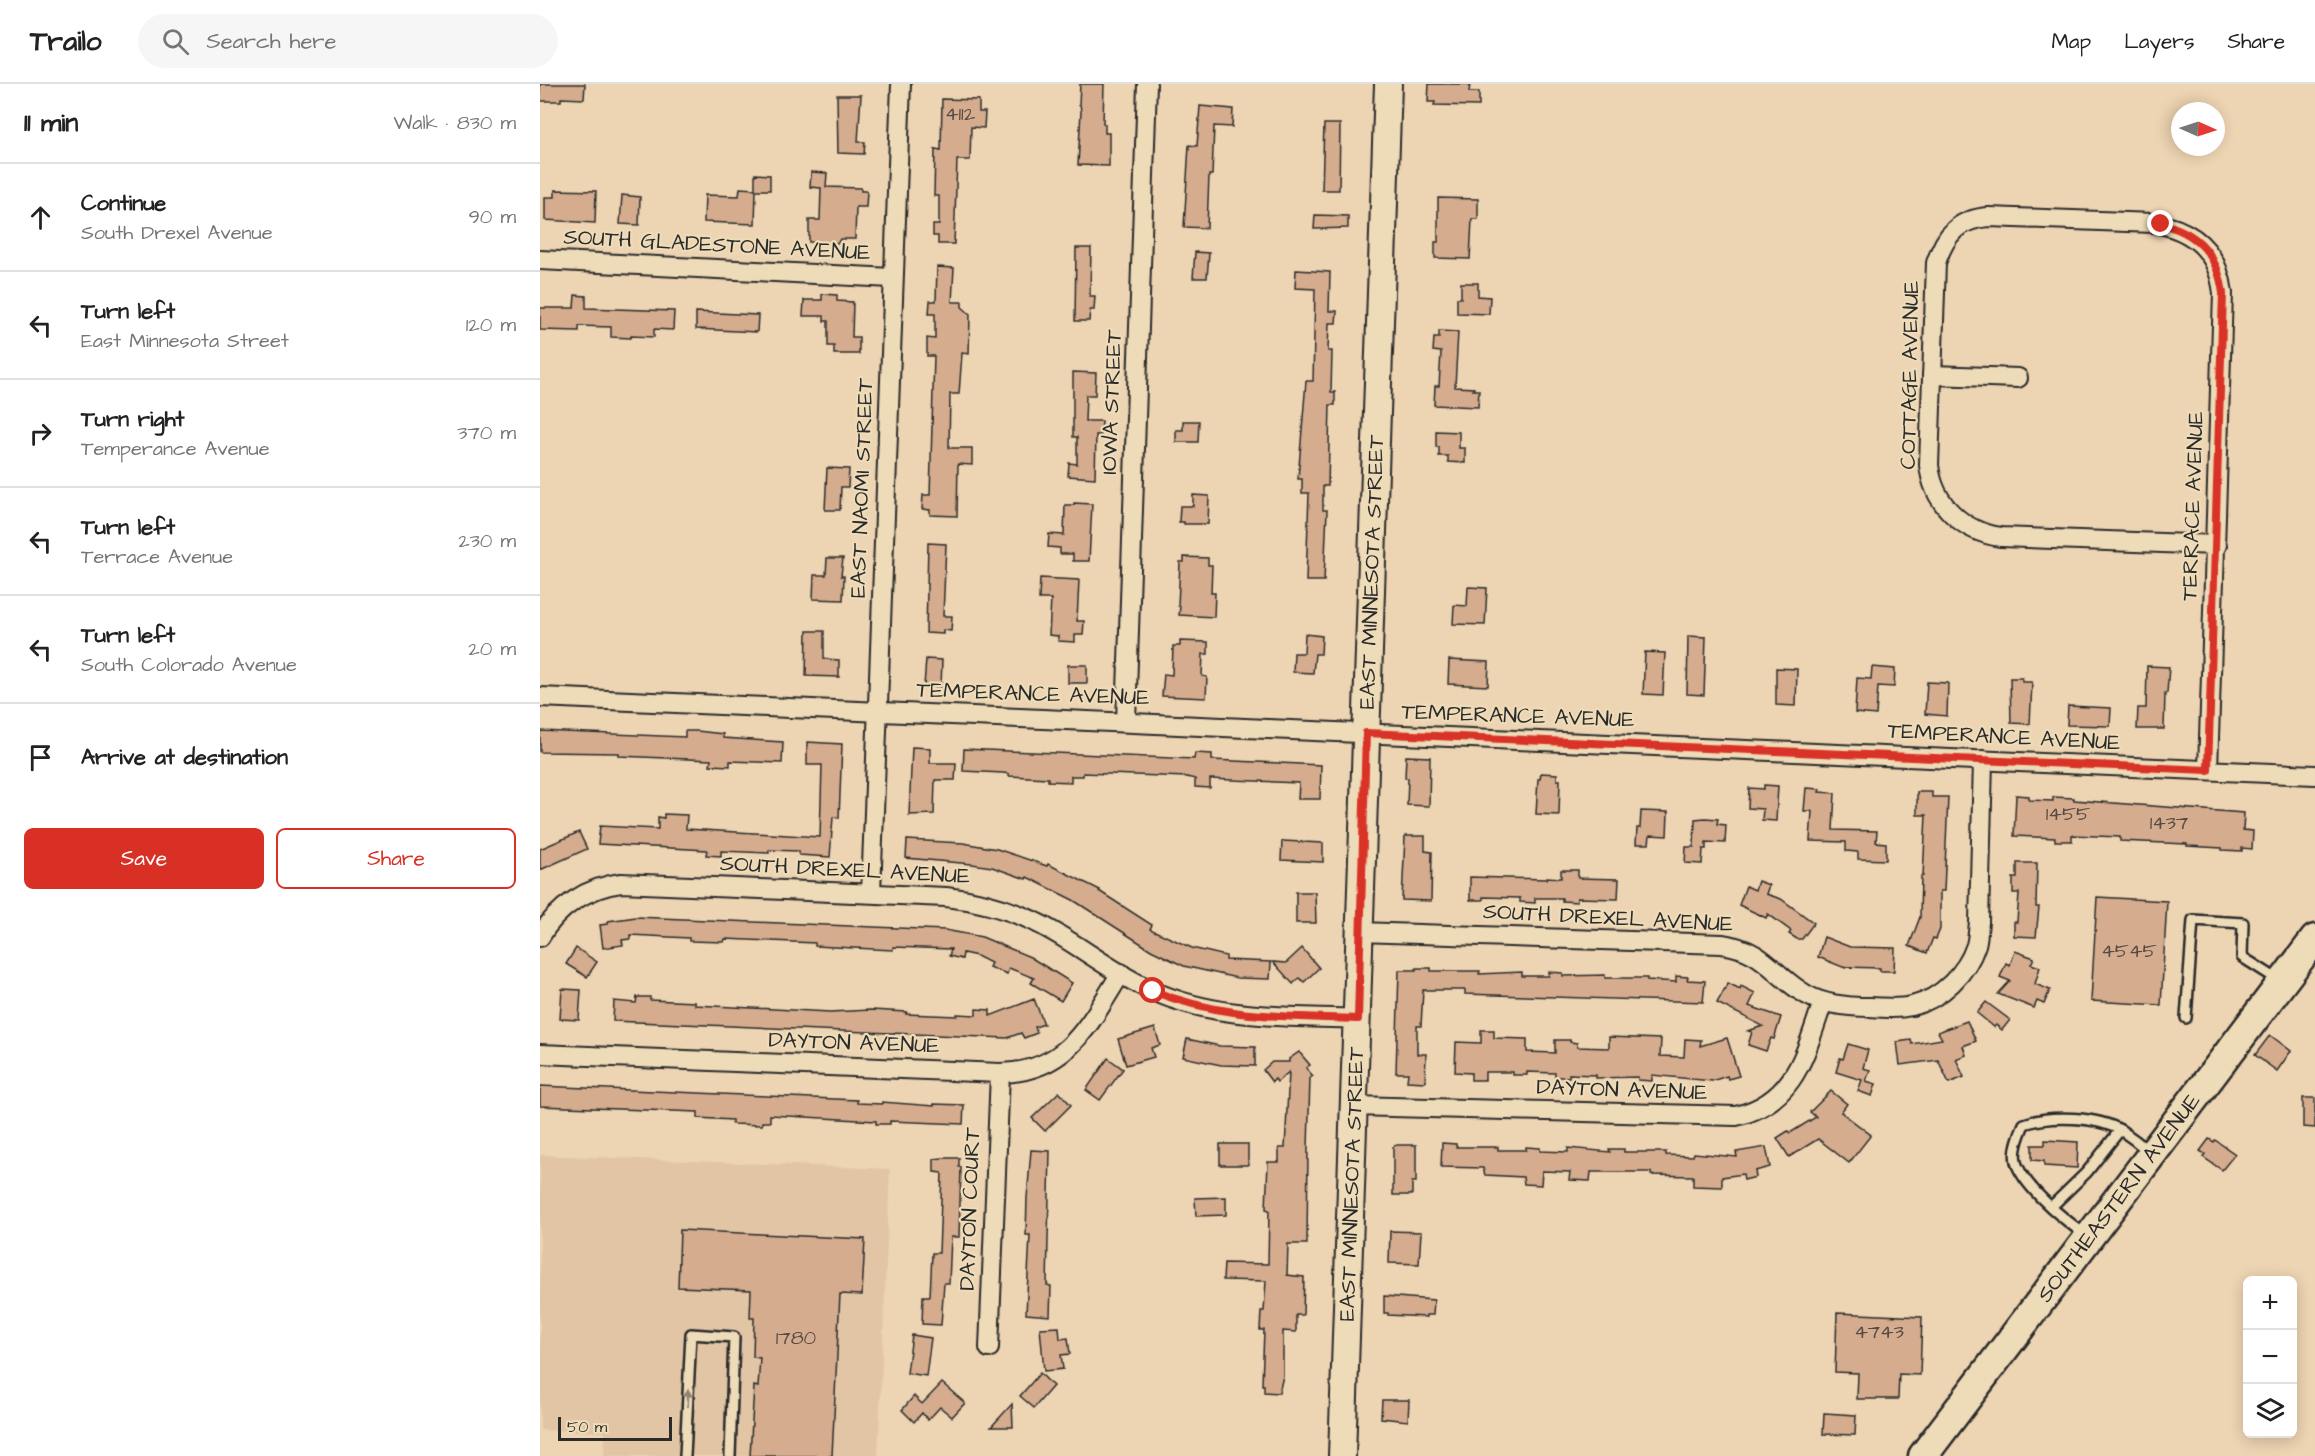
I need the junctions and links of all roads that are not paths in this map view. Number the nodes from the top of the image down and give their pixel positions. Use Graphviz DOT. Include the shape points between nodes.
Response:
graph roads {
  1 [pos="901,84"];
  2 [pos="1147,84"];
  3 [pos="1388,84"];
  4 [pos="1953,232"];
  5 [pos="540,260"];
  6 [pos="892,278"];
  7 [pos="1932,375"];
  8 [pos="2018,378"];
  9 [pos="2217,545"];
  10 [pos="540,697"];
  11 [pos="879,712"];
  12 [pos="1126,722"];
  13 [pos="1366,733"];
  14 [pos="1983,760"];
  15 [pos="2208,770"];
  16 [pos="2315,775"];
  17 [pos="871,893"];
  18 [pos="1359,932"];
  19 [pos="540,937"];
  20 [pos="2312,952"];
  21 [pos="1121,973"];
  22 [pos="2283,982"];
  23 [pos="1823,1002"];
  24 [pos="2186,1018"];
  25 [pos="1358,1019"];
  26 [pos="540,1054"];
  27 [pos="1000,1073"];
  28 [pos="1354,1106"];
  29 [pos="2120,1130"];
  30 [pos="2152,1154"];
  31 [pos="2050,1207"];
  32 [pos="2089,1237"];
  33 [pos="989,1348"];
  34 [pos="686,1456"];
  35 [pos="730,1456"];
  36 [pos="1342,1456"];
  37 [pos="1923,1456"];
  1 -- 6 [label="street, EAST NAOMI STREET"];
  2 -- 12 [label="street, IOWA STREET"];
  3 -- 13 [label="street, EAST MINNESOTA STREET"];
  4 -- 7 [label="street, COTTAGE AVENUE" via="1939,250 1936,263"];
  4 -- 9 [label="street, TERRACE AVENUE" via="1964,223 1981,218 2148,222 2174,227 2205,248 2215,261 2223,293"];
  5 -- 6 [label="street, SOUTH GLADESTONE AVENUE"];
  6 -- 11 [label="street, EAST NAOMI STREET"];
  7 -- 8 [label="street"];
  7 -- 9 [label="street, COTTAGE AVENUE" via="1930,472 1939,497 1956,518 1977,531 2001,537"];
  9 -- 15 [label="street, TERRACE AVENUE"];
  10 -- 11 [label="street, TEMPERANCE AVENUE"];
  11 -- 12 [label="street, TEMPERANCE AVENUE"];
  11 -- 17 [label="street, EAST NAOMI STREET"];
  12 -- 13 [label="street, TEMPERANCE AVENUE"];
  13 -- 14 [label="street, TEMPERANCE AVENUE"];
  13 -- 18 [label="street, EAST MINNESOTA STREET"];
  14 -- 15 [label="street, TEMPERANCE AVENUE"];
  14 -- 23 [label="street, SOUTH DREXEL AVENUE" via="1980,922 1971,958 1963,971 1941,992 1922,1003 1900,1008"];
  15 -- 16 [label="street, TEMPERANCE AVENUE"];
  17 -- 19 [label="street, SOUTH DREXEL AVENUE" via="621,883 574,900"];
  17 -- 21 [label="street, SOUTH DREXEL AVENUE" via="953,897 1002,908 1041,925"];
  18 -- 23 [label="street, SOUTH DREXEL AVENUE" via="1729,945 1760,957 1797,989"];
  18 -- 25 [label="street, EAST MINNESOTA STREET"];
  20 -- 22 [label="main road, SOUTHEASTERN AVENUE"];
  21 -- 25 [label="street, SOUTH DREXEL AVENUE" via="1153,991 1214,1010"];
  21 -- 27 [label="street, DAYTON AVENUE" via="1072,1046 1035,1068"];
  22 -- 24 [label="lane" via="2242,957 2243,923 2193,920"];
  22 -- 30 [label="main road, SOUTHEASTERN AVENUE"];
  23 -- 28 [label="street, DAYTON AVENUE" via="1791,1082 1764,1106 1736,1116"];
  25 -- 28 [label="street, EAST MINNESOTA STREET"];
  26 -- 27 [label="street, DAYTON AVENUE"];
  27 -- 33 [label="street, DAYTON COURT"];
  28 -- 36 [label="street, EAST MINNESOTA STREET"];
  29 -- 30 [label="lane"];
  29 -- 31 [label="lane" via="2087,1172"];
  29 -- 31 [label="lane" via="2103,1123 2070,1119 2039,1119 2024,1124 2017,1142 2017,1164"];
  30 -- 32 [label="main road, SOUTHEASTERN AVENUE"];
  31 -- 32 [label="lane"];
  32 -- 37 [label="main road, SOUTHEASTERN AVENUE"];
  34 -- 35 [label="lane, one-way" via="691,1334 734,1337"];
}
